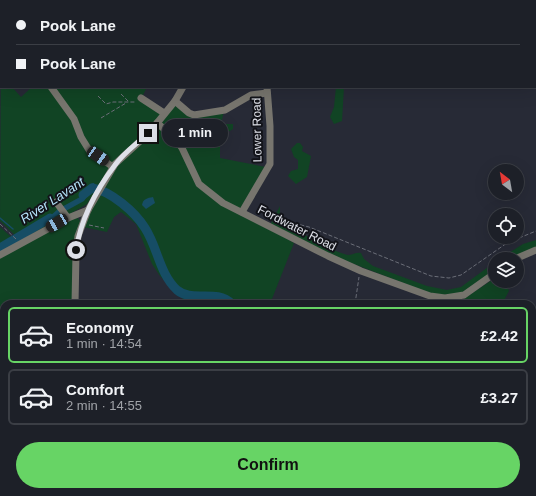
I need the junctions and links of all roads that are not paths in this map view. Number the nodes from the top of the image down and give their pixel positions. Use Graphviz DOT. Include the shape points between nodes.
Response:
graph roads {
  1 [pos="52,88"];
  2 [pos="182,88"];
  3 [pos="267,90"];
  4 [pos="141,98"];
  5 [pos="175,101"];
  6 [pos="164,113"];
  7 [pos="157,122"];
  8 [pos="113,167"];
  9 [pos="57,203"];
  10 [pos="88,210"];
  11 [pos="242,212"];
  12 [pos="66,216"];
  13 [pos="536,250"];
  14 [pos="0,255"];
  15 [pos="524,255"];
  16 [pos="488,278"];
  17 [pos="75,300"];
  18 [pos="444,300"];
  19 [pos="450,300"];
  1 -- 8 [label="street" via="74,119 89,150"];
  2 -- 5 [label="street"];
  3 -- 5 [label="street" via="251,95 226,110 194,115"];
  3 -- 11 [label="street, Lower Road" via="270,164"];
  4 -- 6 [label="street"];
  5 -- 6 [label="street"];
  6 -- 7 [label="street"];
  7 -- 8 [label="street"];
  7 -- 11 [label="street, Fordwater Road" via="182,148 199,184 223,203"];
  8 -- 10 [label="street"];
  9 -- 12 [label="street"];
  10 -- 12 [label="street"];
  10 -- 17 [label="street" via="82,223 76,252"];
  11 -- 18 [label="street, Fordwater Road" via="361,271"];
  12 -- 14 [label="street"];
  13 -- 15 [label="street"];
  16 -- 19 [label="street, Fordwater Road" via="464,295"];
}
